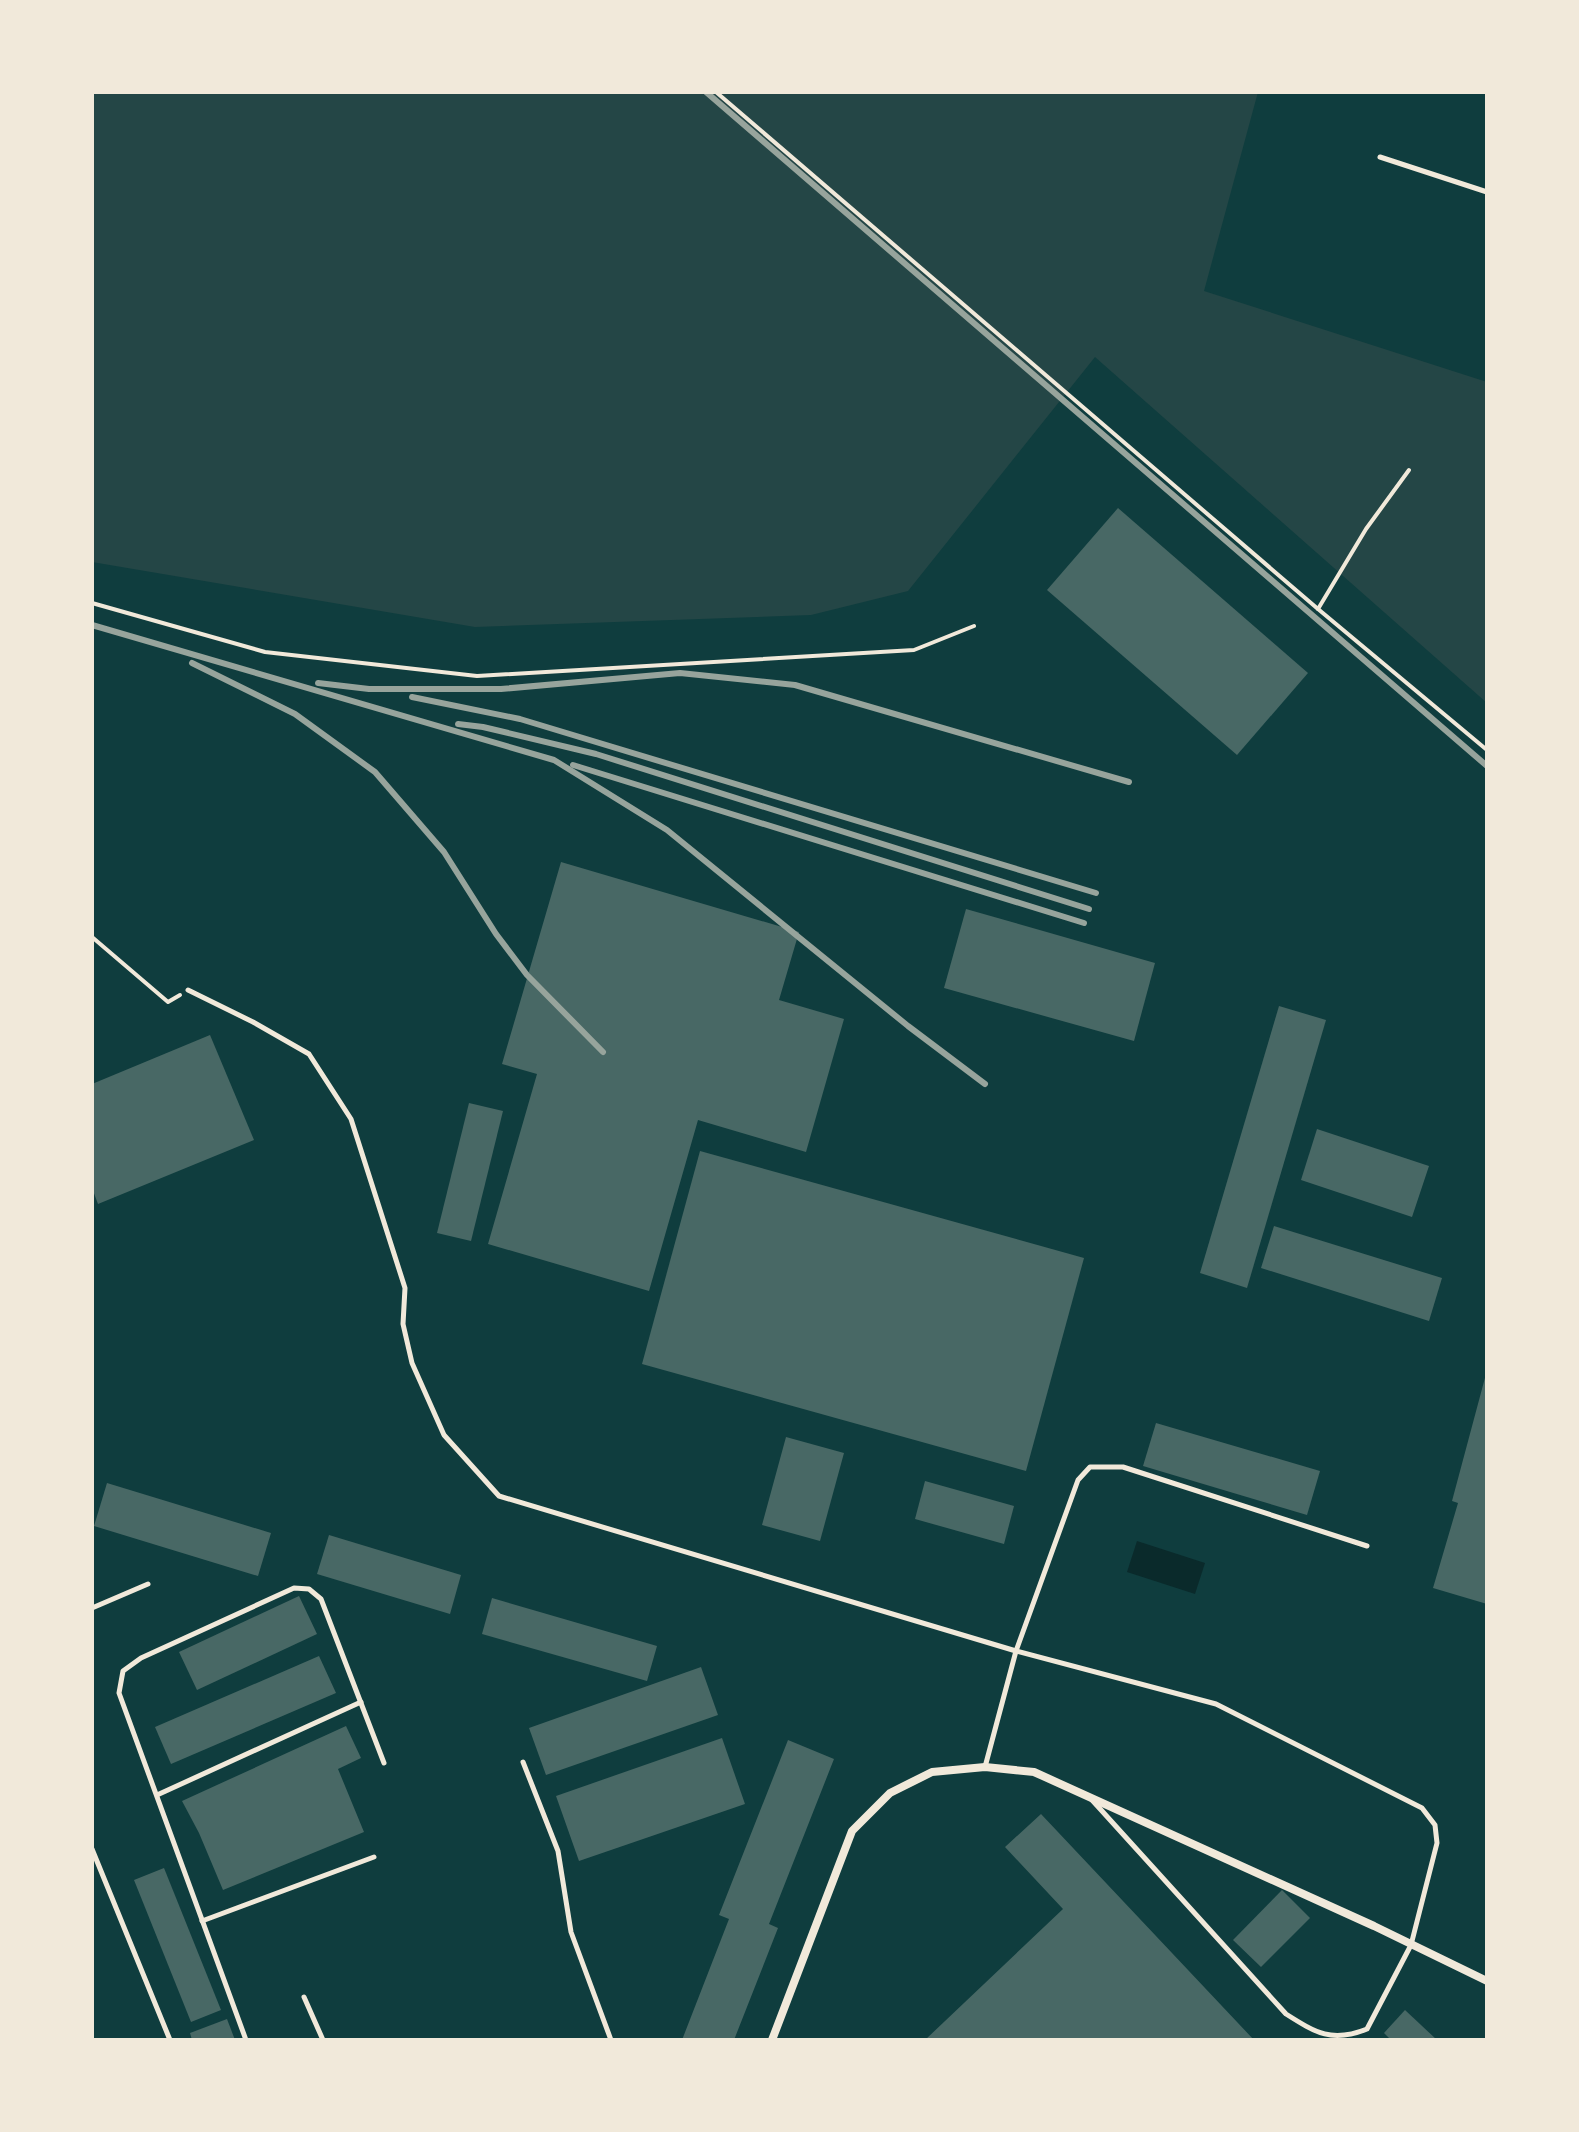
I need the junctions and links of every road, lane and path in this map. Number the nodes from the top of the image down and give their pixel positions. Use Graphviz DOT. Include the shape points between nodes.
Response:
graph roads {
  1 [pos="716,92"];
  2 [pos="1380,157"];
  3 [pos="1487,192"];
  4 [pos="1409,470"];
  5 [pos="92,603"];
  6 [pos="1318,609"];
  7 [pos="974,626"];
  8 [pos="1487,750"];
  9 [pos="92,937"];
  10 [pos="188,990"];
  11 [pos="1367,1546"];
  12 [pos="148,1584"];
  13 [pos="92,1608"];
  14 [pos="1016,1651"];
  15 [pos="361,1702"];
  16 [pos="523,1762"];
  17 [pos="384,1763"];
  18 [pos="985,1767"];
  19 [pos="157,1795"];
  20 [pos="1089,1797"];
  21 [pos="92,1849"];
  22 [pos="374,1857"];
  23 [pos="202,1921"];
  24 [pos="1411,1945"];
  25 [pos="1487,1981"];
  26 [pos="304,1997"];
  27 [pos="170,2040"];
  28 [pos="246,2040"];
  29 [pos="323,2040"];
  30 [pos="611,2040"];
  31 [pos="772,2040"];
  1 -- 6 [label="path"];
  2 -- 3 [label="lane"];
  4 -- 6 [label="path"];
  5 -- 7 [label="path" via="265,652 477,676 914,650"];
  6 -- 8 [label="path"];
  9 -- 10 [label="path" via="168,1002"];
  10 -- 14 [label="lane" via="309,1054 351,1119 405,1288 403,1324 412,1363 444,1435 499,1496"];
  11 -- 14 [label="lane" via="1123,1467 1090,1467 1078,1480"];
  12 -- 13 [label="lane"];
  14 -- 18 [label="lane"];
  14 -- 24 [label="lane" via="1216,1704 1422,1808 1435,1825 1437,1843"];
  15 -- 17 [label="lane"];
  15 -- 19 [label="lane"];
  15 -- 19 [label="lane" via="321,1599 309,1589 294,1588 123,1671 119,1693"];
  16 -- 30 [label="lane" via="558,1851 571,1932"];
  18 -- 20 [label="street" via="1034,1772"];
  18 -- 31 [label="street" via="932,1772 890,1793 852,1831"];
  19 -- 23 [label="lane"];
  20 -- 24 [label="street"];
  20 -- 24 [label="lane" via="1286,2014 1318,2035 1349,2036 1367,2029"];
  21 -- 27 [label="lane"];
  22 -- 23 [label="lane"];
  23 -- 28 [label="lane"];
  24 -- 25 [label="street"];
  26 -- 29 [label="lane"];
}
